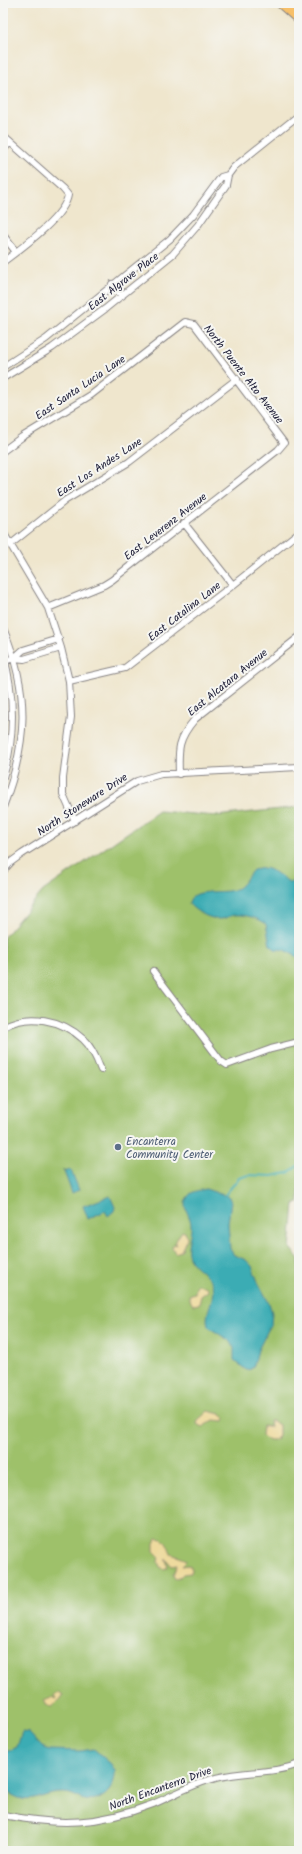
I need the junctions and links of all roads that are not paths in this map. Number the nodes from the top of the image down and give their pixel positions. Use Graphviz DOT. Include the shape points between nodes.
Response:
graph roads {
  1 [pos="281,3"];
  2 [pos="299,19"];
  3 [pos="299,114"];
  4 [pos="3,136"];
  5 [pos="10,142"];
  6 [pos="3,150"];
  7 [pos="228,175"];
  8 [pos="3,235"];
  9 [pos="16,252"];
  10 [pos="3,262"];
  11 [pos="112,284"];
  12 [pos="122,296"];
  13 [pos="185,322"];
  14 [pos="3,367"];
  15 [pos="3,378"];
  16 [pos="237,379"];
  17 [pos="284,443"];
  18 [pos="3,451"];
  19 [pos="184,524"];
  20 [pos="3,532"];
  21 [pos="299,532"];
  22 [pos="11,544"];
  23 [pos="234,585"];
  24 [pos="48,608"];
  25 [pos="3,628"];
  26 [pos="299,637"];
  27 [pos="59,639"];
  28 [pos="61,648"];
  29 [pos="4,658"];
  30 [pos="14,658"];
  31 [pos="69,681"];
  32 [pos="299,767"];
  33 [pos="179,774"];
  34 [pos="3,776"];
  35 [pos="3,807"];
  36 [pos="75,821"];
  37 [pos="3,871"];
  38 [pos="153,971"];
  39 [pos="3,1027"];
  40 [pos="299,1042"];
  41 [pos="102,1070"];
  42 [pos="299,1764"];
  43 [pos="3,1815"];
  1 -- 2 [label="main road"];
  3 -- 7 [label="street, East Algrave Place" via="241,161"];
  4 -- 5 [label="street"];
  5 -- 6 [label="street"];
  5 -- 9 [label="street" via="68,196 67,203 56,216"];
  7 -- 11 [label="street, East Algrave Place" via="221,177 193,215 170,239"];
  7 -- 12 [label="street, East Algrave Place" via="226,185 185,241 164,262"];
  8 -- 9 [label="street"];
  9 -- 10 [label="street"];
  11 -- 12 [label="street"];
  11 -- 14 [label="street, East Algrave Place" via="46,339"];
  12 -- 15 [label="street, East Algrave Place" via="52,348"];
  13 -- 16 [label="street, North Puente Alto Avenue" via="194,324"];
  13 -- 18 [label="street, East Santa Lucia Lane" via="90,394"];
  16 -- 17 [label="street, North Puente Alto Avenue"];
  16 -- 22 [label="street, East Los Andes Lane" via="129,462 66,500"];
  17 -- 19 [label="street, East Leverenz Avenue"];
  19 -- 23 [label="street"];
  19 -- 24 [label="street, East Leverenz Avenue" via="104,585"];
  20 -- 22 [label="street"];
  21 -- 23 [label="street, East Catalina Lane"];
  22 -- 24 [label="street"];
  23 -- 31 [label="street, East Catalina Lane" via="125,668"];
  24 -- 27 [label="street"];
  25 -- 30 [label="street"];
  26 -- 33 [label="street, East Alcatara Avenue" via="195,719 180,742"];
  27 -- 28 [label="street"];
  27 -- 30 [label="street" via="23,650"];
  28 -- 30 [label="street" via="24,659"];
  28 -- 31 [label="street"];
  29 -- 30 [label="street"];
  29 -- 34 [label="street" via="10,689 12,728 8,761"];
  30 -- 35 [label="street" via="23,700 20,757"];
  31 -- 36 [label="street" via="71,717 63,794"];
  32 -- 33 [label="street, North Stoneware Drive"];
  33 -- 36 [label="street, North Stoneware Drive" via="161,774 137,781"];
  36 -- 37 [label="street, North Stoneware Drive" via="11,862"];
  38 -- 40 [label="street" via="220,1061 227,1065"];
  39 -- 41 [label="street" via="25,1018 63,1025 83,1039 95,1054"];
  42 -- 43 [label="street, North Encanterra Drive" via="210,1779 147,1806 108,1818 67,1823"];
}
